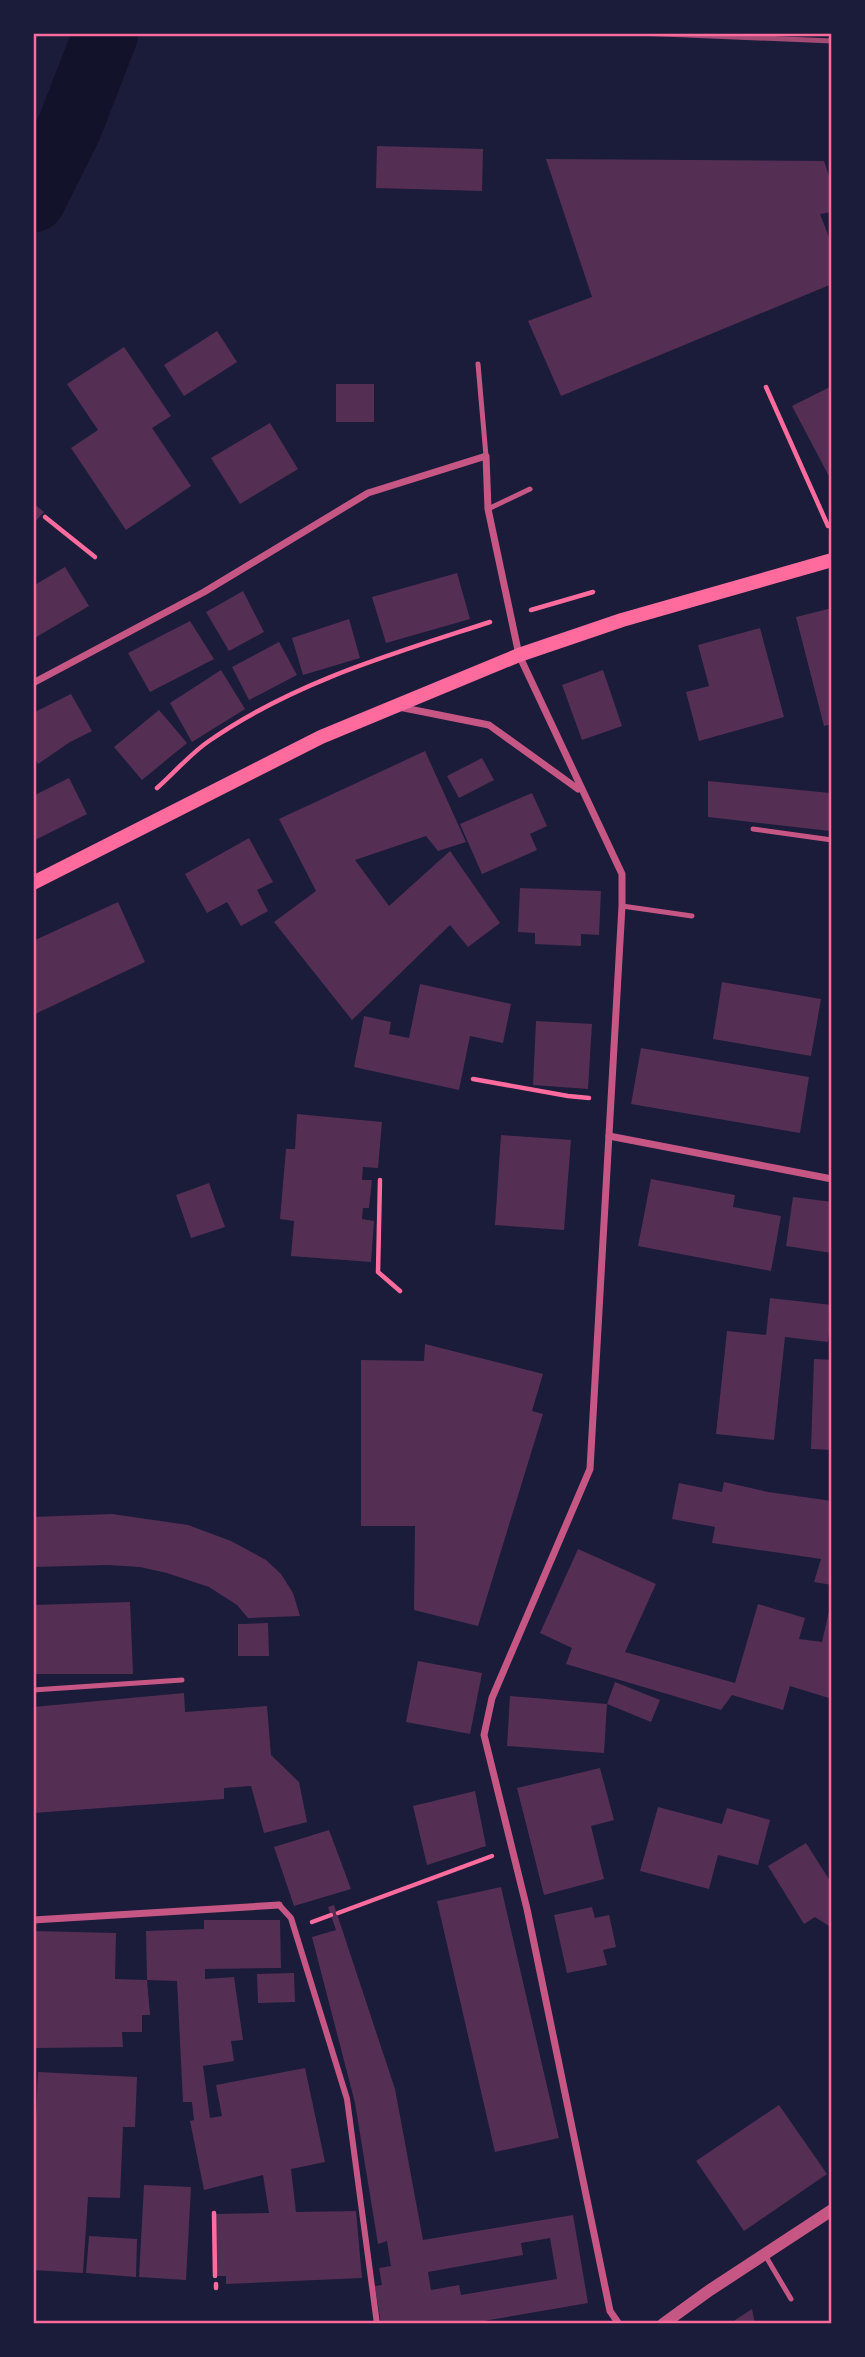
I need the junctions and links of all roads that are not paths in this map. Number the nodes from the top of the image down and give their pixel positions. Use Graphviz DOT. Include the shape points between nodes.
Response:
graph roads {
  1 [pos="478,365"];
  2 [pos="486,456"];
  3 [pos="530,489"];
  4 [pos="488,509"];
  5 [pos="832,561"];
  6 [pos="519,655"];
  7 [pos="33,683"];
  8 [pos="395,706"];
  9 [pos="581,791"];
  10 [pos="753,829"];
  11 [pos="832,840"];
  12 [pos="33,883"];
  13 [pos="622,906"];
  14 [pos="692,916"];
  15 [pos="609,1136"];
  16 [pos="832,1179"];
  17 [pos="182,1680"];
  18 [pos="33,1690"];
  19 [pos="279,1905"];
  20 [pos="33,1920"];
  21 [pos="832,2210"];
  22 [pos="765,2255"];
  23 [pos="791,2299"];
  24 [pos="377,2324"];
  25 [pos="619,2324"];
  26 [pos="663,2324"];
  1 -- 2 [label="lane"];
  2 -- 4 [label="street"];
  2 -- 7 [label="street" via="368,493 204,592"];
  3 -- 4 [label="lane"];
  4 -- 6 [label="street"];
  5 -- 6 [label="main road" via="622,620"];
  6 -- 8 [label="main road"];
  6 -- 9 [label="street"];
  8 -- 9 [label="street" via="489,725"];
  8 -- 12 [label="main road" via="321,737"];
  9 -- 13 [label="street" via="622,874"];
  10 -- 11 [label="lane"];
  13 -- 14 [label="lane"];
  13 -- 15 [label="street"];
  15 -- 16 [label="street"];
  15 -- 25 [label="street" via="590,1469 492,1698 484,1735 527,1909 610,2311"];
  17 -- 18 [label="lane"];
  19 -- 20 [label="street"];
  19 -- 24 [label="street" via="291,1918 347,2099"];
  21 -- 22 [label="street"];
  22 -- 23 [label="lane"];
  22 -- 26 [label="street"];
}
